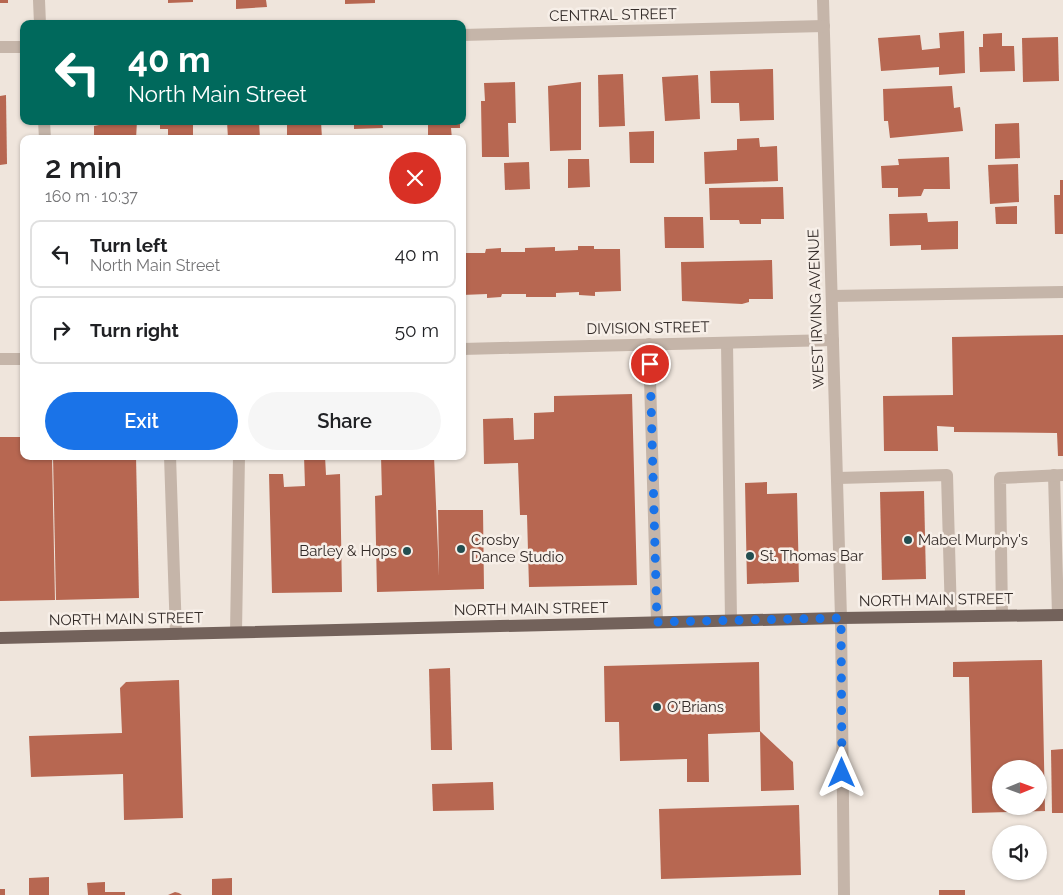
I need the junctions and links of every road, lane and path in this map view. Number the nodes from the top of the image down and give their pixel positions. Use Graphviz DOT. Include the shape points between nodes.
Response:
graph roads {
  1 [pos="40,0"];
  2 [pos="823,0"];
  3 [pos="40,20"];
  4 [pos="824,26"];
  5 [pos="466,35"];
  6 [pos="20,46"];
  7 [pos="0,47"];
  8 [pos="1063,292"];
  9 [pos="832,296"];
  10 [pos="833,340"];
  11 [pos="727,342"];
  12 [pos="649,344"];
  13 [pos="466,349"];
  14 [pos="0,359"];
  15 [pos="20,359"];
  16 [pos="170,460"];
  17 [pos="239,460"];
  18 [pos="1058,475"];
  19 [pos="838,478"];
  20 [pos="1002,615"];
  21 [pos="1060,615"];
  22 [pos="950,616"];
  23 [pos="841,618"];
  24 [pos="731,620"];
  25 [pos="657,622"];
  26 [pos="236,632"];
  27 [pos="176,634"];
  28 [pos="0,638"];
  29 [pos="844,895"];
  1 -- 3 [label="street"];
  2 -- 4 [label="street, WEST IRVING AVENUE"];
  4 -- 5 [label="street, CENTRAL STREET"];
  4 -- 9 [label="street, WEST IRVING AVENUE"];
  6 -- 7 [label="street"];
  8 -- 9 [label="street"];
  9 -- 10 [label="street, WEST IRVING AVENUE"];
  10 -- 11 [label="street, DIVISION STREET"];
  10 -- 19 [label="street, WEST IRVING AVENUE"];
  11 -- 12 [label="street, DIVISION STREET"];
  11 -- 24 [label="street"];
  12 -- 13 [label="street, DIVISION STREET"];
  12 -- 25 [label="street"];
  14 -- 15 [label="street"];
  16 -- 27 [label="street"];
  17 -- 26 [label="street"];
  18 -- 20 [label="street" via="1000,478"];
  18 -- 21 [label="street"];
  19 -- 22 [label="street" via="947,475"];
  19 -- 23 [label="street, WEST IRVING AVENUE"];
  20 -- 21 [label="main road, NORTH MAIN STREET"];
  20 -- 22 [label="main road, NORTH MAIN STREET"];
  22 -- 23 [label="main road, NORTH MAIN STREET"];
  23 -- 24 [label="main road, NORTH MAIN STREET"];
  23 -- 29 [label="street, WEST IRVING AVENUE"];
  24 -- 25 [label="main road, NORTH MAIN STREET"];
  25 -- 26 [label="main road, NORTH MAIN STREET"];
  26 -- 27 [label="main road, NORTH MAIN STREET"];
  27 -- 28 [label="main road, NORTH MAIN STREET"];
}
